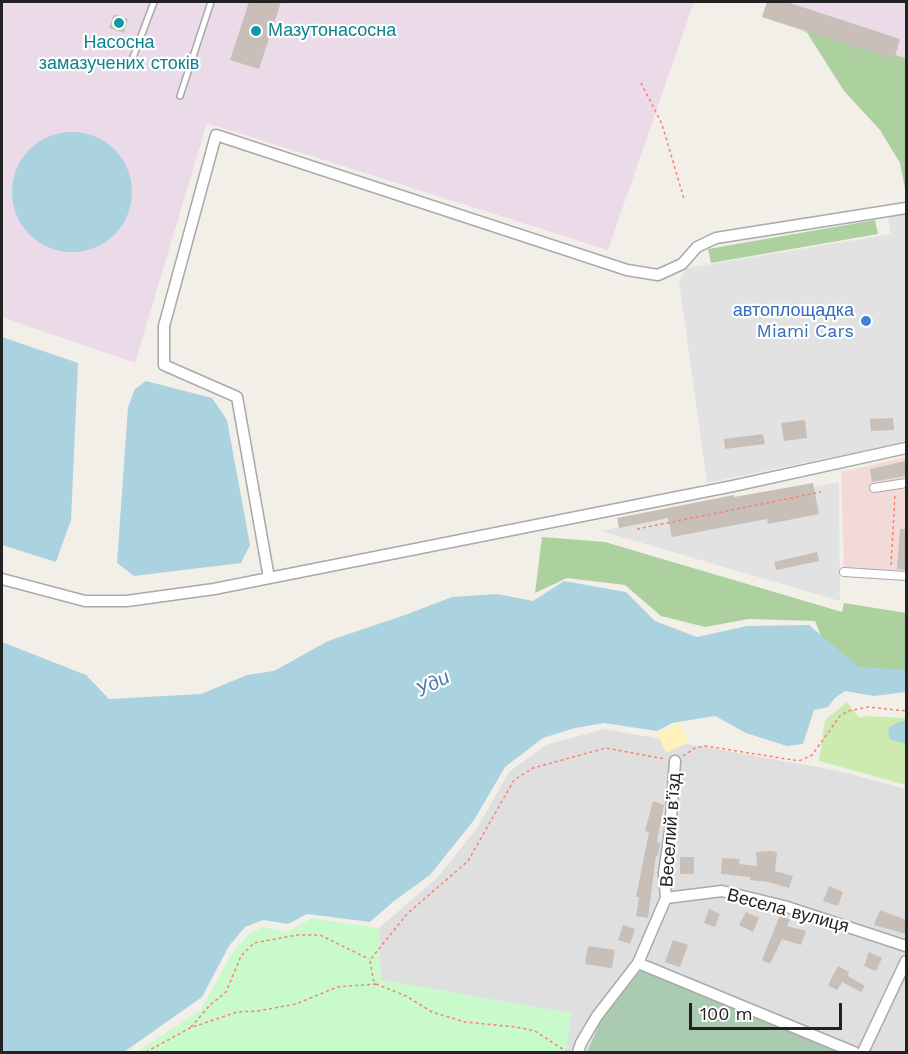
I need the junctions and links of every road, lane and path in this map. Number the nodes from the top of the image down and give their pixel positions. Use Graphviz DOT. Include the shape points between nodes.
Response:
graph roads {
  1 [pos="154,2"];
  2 [pos="211,2"];
  3 [pos="132,60"];
  4 [pos="641,83"];
  5 [pos="180,96"];
  6 [pos="684,199"];
  7 [pos="906,208"];
  8 [pos="906,448"];
  9 [pos="906,483"];
  10 [pos="896,485"];
  11 [pos="874,488"];
  12 [pos="821,492"];
  13 [pos="637,529"];
  14 [pos="844,572"];
  15 [pos="891,575"];
  16 [pos="906,576"];
  17 [pos="269,578"];
  18 [pos="2,579"];
  19 [pos="906,711"];
  20 [pos="675,761"];
  21 [pos="666,898"];
  22 [pos="906,946"];
  23 [pos="370,960"];
  24 [pos="906,961"];
  25 [pos="638,963"];
  26 [pos="376,984"];
  27 [pos="190,1028"];
  28 [pos="146,1053"];
  29 [pos="567,1053"];
  30 [pos="578,1053"];
  31 [pos="854,1053"];
  32 [pos="863,1053"];
  1 -- 3 [label="lane"];
  2 -- 5 [label="lane"];
  4 -- 6 [label="path" via="662,124"];
  7 -- 17 [label="street" via="716,238 697,247 682,264 658,275 615,266 216,135 164,326 164,365 237,396"];
  8 -- 17 [label="street"];
  9 -- 10 [label="street"];
  10 -- 11 [label="street"];
  10 -- 15 [label="path"];
  12 -- 13 [label="path"];
  14 -- 15 [label="street"];
  15 -- 16 [label="street"];
  17 -- 18 [label="street" via="127,601 85,601"];
  19 -- 20 [label="path" via="868,707 848,711 812,755 799,761 706,746"];
  20 -- 21 [label="street, Веселий в’їзд" via="664,873"];
  20 -- 23 [label="path" via="606,748 533,768 514,780 468,861 407,914"];
  21 -- 22 [label="street, Весела вулиця" via="722,891 784,906"];
  21 -- 25 [label="street"];
  23 -- 26 [label="path"];
  23 -- 27 [label="path" via="320,934 254,943 241,956 226,992"];
  24 -- 32 [label="street"];
  25 -- 30 [label="street" via="597,1016"];
  25 -- 31 [label="street"];
  26 -- 27 [label="path" via="336,987 296,1004 237,1012"];
  26 -- 29 [label="path" via="432,1012 465,1022 535,1031"];
  27 -- 28 [label="path"];
}
